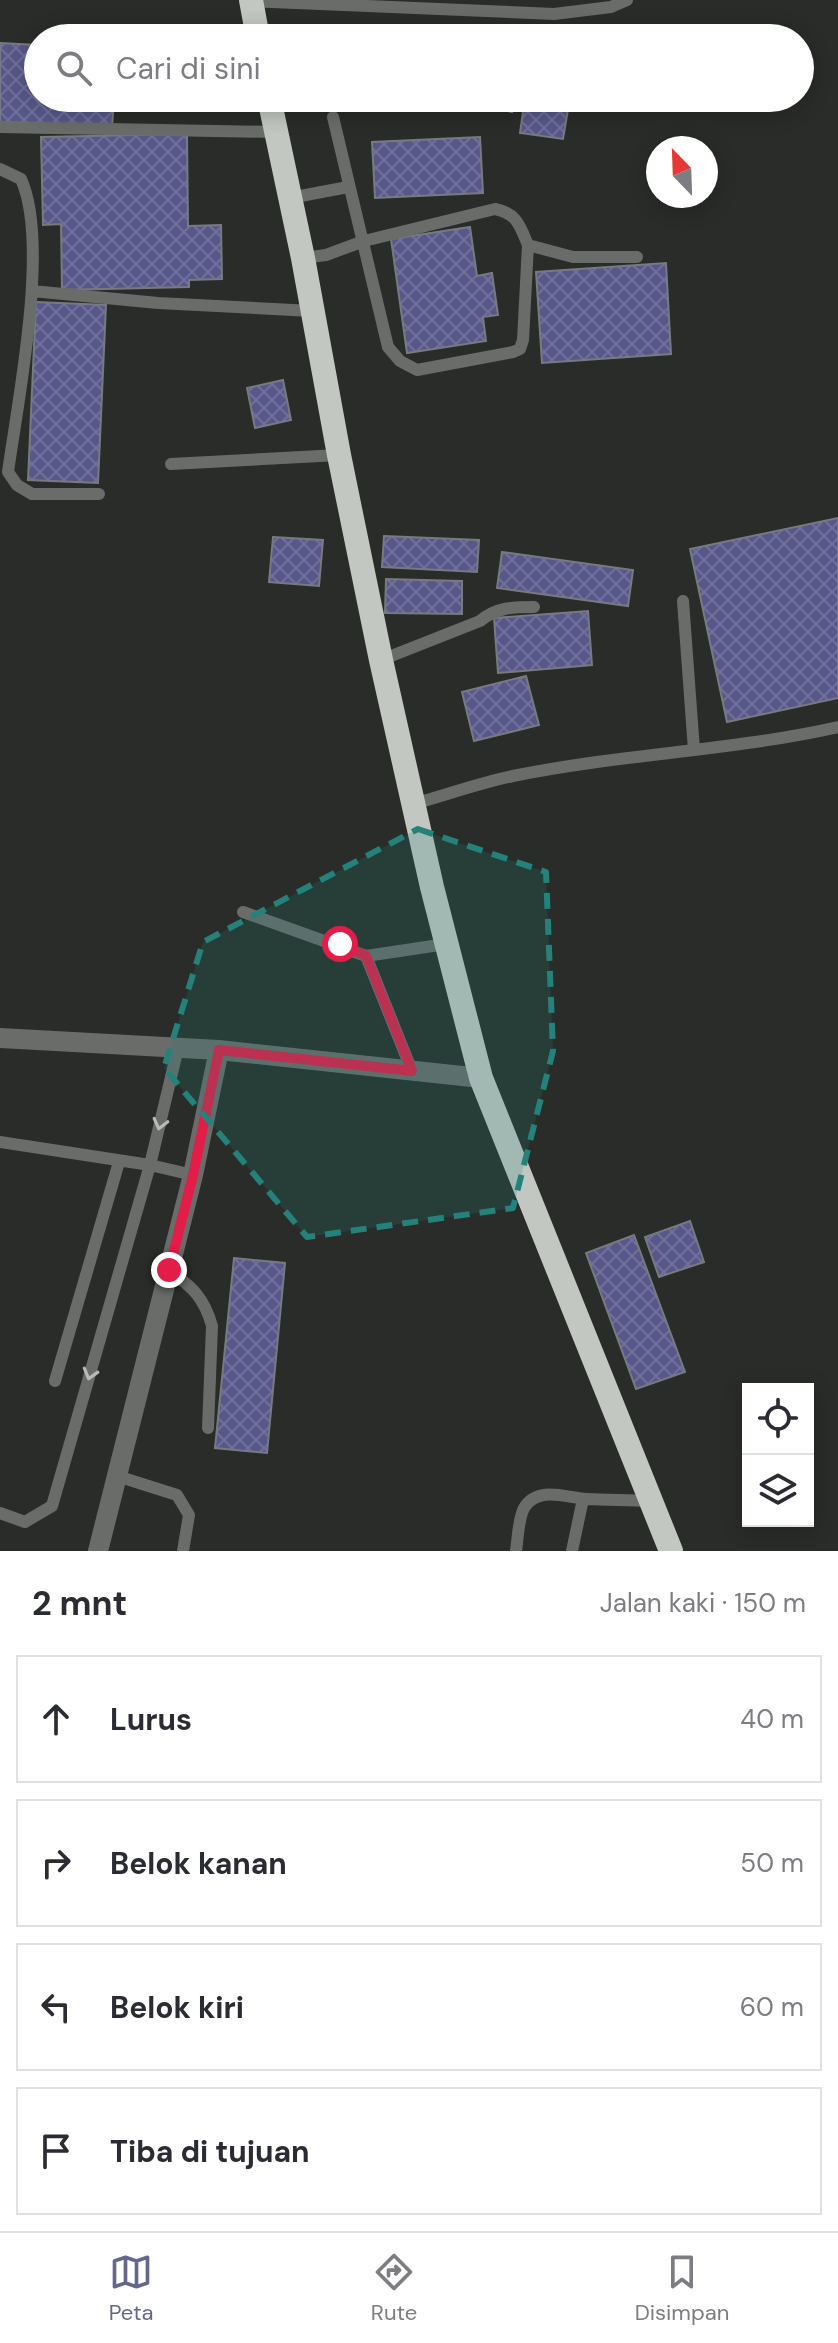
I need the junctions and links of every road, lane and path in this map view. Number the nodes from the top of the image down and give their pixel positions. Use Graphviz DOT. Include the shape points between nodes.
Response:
graph roads {
  1 [pos="627,0"];
  2 [pos="251,1"];
  3 [pos="255,24"];
  4 [pos="271,112"];
  5 [pos="333,117"];
  6 [pos="0,127"];
  7 [pos="275,132"];
  8 [pos="0,169"];
  9 [pos="348,187"];
  10 [pos="290,198"];
  11 [pos="364,241"];
  12 [pos="528,245"];
  13 [pos="637,257"];
  14 [pos="303,258"];
  15 [pos="32,291"];
  16 [pos="312,311"];
  17 [pos="339,455"];
  18 [pos="171,464"];
  19 [pos="99,494"];
  20 [pos="683,601"];
  21 [pos="534,607"];
  22 [pos="381,660"];
  23 [pos="838,727"];
  24 [pos="694,750"];
  25 [pos="413,804"];
  26 [pos="243,912"];
  27 [pos="446,944"];
  28 [pos="366,956"];
  29 [pos="0,1038"];
  30 [pos="178,1048"];
  31 [pos="219,1050"];
  32 [pos="412,1071"];
  33 [pos="481,1078"];
  34 [pos="0,1142"];
  35 [pos="119,1162"];
  36 [pos="150,1165"];
  37 [pos="193,1175"];
  38 [pos="169,1270"];
  39 [pos="55,1381"];
  40 [pos="208,1428"];
  41 [pos="117,1476"];
  42 [pos="583,1499"];
  43 [pos="649,1501"];
  44 [pos="0,1513"];
  45 [pos="98,1551"];
  46 [pos="183,1551"];
  47 [pos="516,1551"];
  48 [pos="572,1551"];
  49 [pos="671,1551"];
  1 -- 2 [label="lane" via="554,14"];
  2 -- 3 [label="highway"];
  4 -- 7 [label="highway"];
  5 -- 9 [label="lane"];
  6 -- 7 [label="lane"];
  7 -- 10 [label="highway"];
  8 -- 15 [label="lane" via="21,179 28,193"];
  9 -- 10 [label="lane"];
  9 -- 11 [label="lane"];
  10 -- 14 [label="highway"];
  11 -- 12 [label="lane" via="495,209 517,218"];
  11 -- 12 [label="lane" via="388,347 417,370 520,349"];
  11 -- 14 [label="lane"];
  12 -- 13 [label="lane" via="573,257"];
  14 -- 16 [label="highway"];
  15 -- 16 [label="lane"];
  15 -- 19 [label="lane" via="8,472 32,494"];
  16 -- 17 [label="highway"];
  17 -- 18 [label="lane"];
  17 -- 22 [label="highway"];
  20 -- 24 [label="lane"];
  21 -- 22 [label="lane" via="491,612"];
  22 -- 25 [label="highway"];
  23 -- 24 [label="lane"];
  24 -- 25 [label="lane" via="511,776"];
  25 -- 27 [label="highway"];
  26 -- 28 [label="lane"];
  27 -- 28 [label="lane"];
  27 -- 33 [label="highway"];
  28 -- 32 [label="lane"];
  29 -- 30 [label="street"];
  30 -- 31 [label="street"];
  30 -- 36 [label="lane, one-way"];
  31 -- 32 [label="street"];
  31 -- 37 [label="street"];
  32 -- 33 [label="street"];
  33 -- 43 [label="highway"];
  34 -- 35 [label="lane"];
  35 -- 36 [label="lane"];
  35 -- 39 [label="lane"];
  36 -- 37 [label="lane"];
  36 -- 44 [label="lane, one-way" via="52,1506 25,1522"];
  37 -- 38 [label="street"];
  38 -- 40 [label="lane" via="195,1289 212,1326"];
  38 -- 41 [label="street"];
  41 -- 45 [label="street"];
  41 -- 46 [label="lane" via="177,1495 189,1515"];
  42 -- 43 [label="lane"];
  42 -- 47 [label="lane" via="566,1494 531,1500 523,1510"];
  42 -- 48 [label="lane"];
  43 -- 49 [label="highway"];
}
